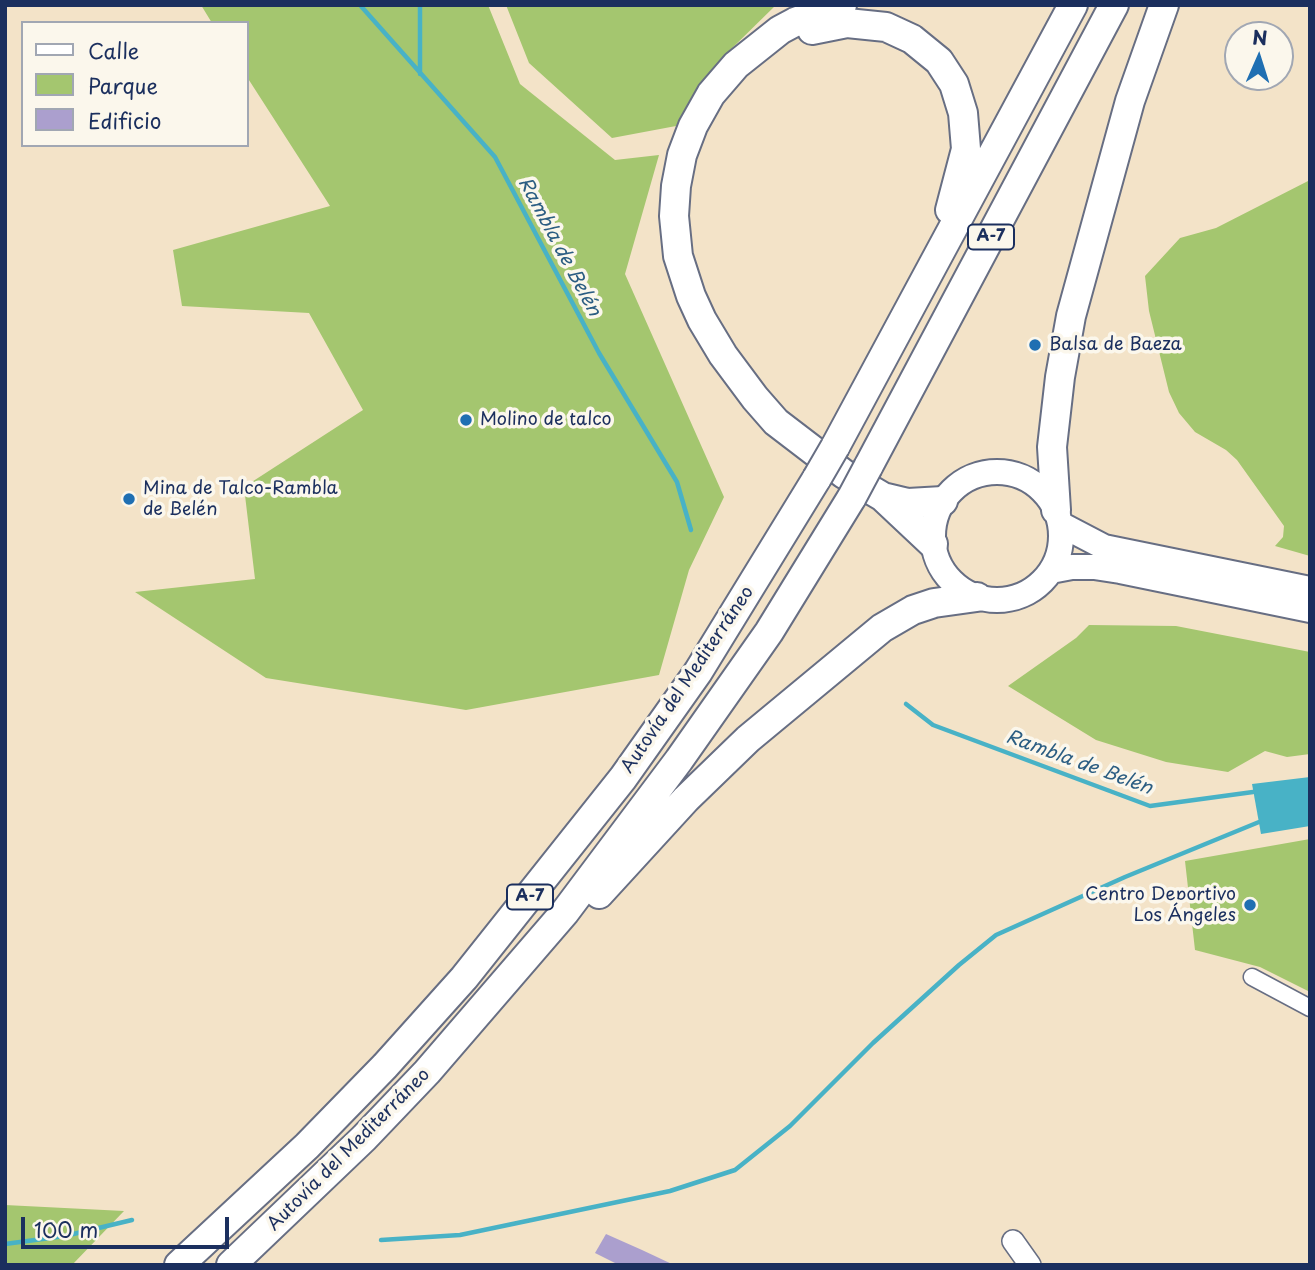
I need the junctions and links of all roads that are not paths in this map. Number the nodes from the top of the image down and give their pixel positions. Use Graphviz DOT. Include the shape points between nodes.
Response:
graph roads {
  1 [pos="842,5"];
  2 [pos="1073,5"];
  3 [pos="1114,5"];
  4 [pos="1164,5"];
  5 [pos="760,47"];
  6 [pos="936,263"];
  7 [pos="883,497"];
  8 [pos="943,500"];
  9 [pos="1058,517"];
  10 [pos="933,544"];
  11 [pos="1051,571"];
  12 [pos="1310,589"];
  13 [pos="977,597"];
  14 [pos="1310,610"];
  15 [pos="1252,977"];
  16 [pos="506,982"];
  17 [pos="1310,1007"];
  18 [pos="1013,1241"];
  19 [pos="179,1265"];
  20 [pos="231,1265"];
  21 [pos="1030,1265"];
  1 -- 5 [label="highway" via="795,22"];
  2 -- 6 [label="highway, Autovía del Mediterráneo / A-7"];
  3 -- 16 [label="highway, Autovía del Mediterráneo / A-7, bridge" via="852,497 769,632 680,760"];
  4 -- 9 [label="highway" via="1130,101 1071,316 1052,447"];
  5 -- 6 [label="highway" via="820,27 867,23 912,39 939,61 954,84 963,113 966,149 952,206 941,229"];
  5 -- 7 [label="highway" via="736,65 711,94 693,126 676,186 678,256 702,320 755,398 776,422 844,474"];
  6 -- 19 [label="highway, Autovía del Mediterráneo / A-7, bridge" via="817,478 698,672 623,778 481,957 385,1066"];
  7 -- 8 [label="highway" via="908,503"];
  7 -- 10 [label="highway"];
  8 -- 9 [label="main road" via="971,477 1008,472 1041,489"];
  8 -- 10 [label="main road" via="932,529"];
  9 -- 11 [label="main road" via="1060,548"];
  9 -- 12 [label="main road" via="1104,547"];
  10 -- 13 [label="main road" via="947,577"];
  11 -- 13 [label="main road" via="1024,594 1001,600"];
  11 -- 14 [label="main road" via="1094,567"];
  13 -- 16 [label="highway" via="924,607 882,628 748,738 539,960"];
  15 -- 17 [label="street"];
  16 -- 20 [label="highway, Autovía del Mediterráneo / A-7" via="364,1138"];
  18 -- 21 [label="street"];
}
